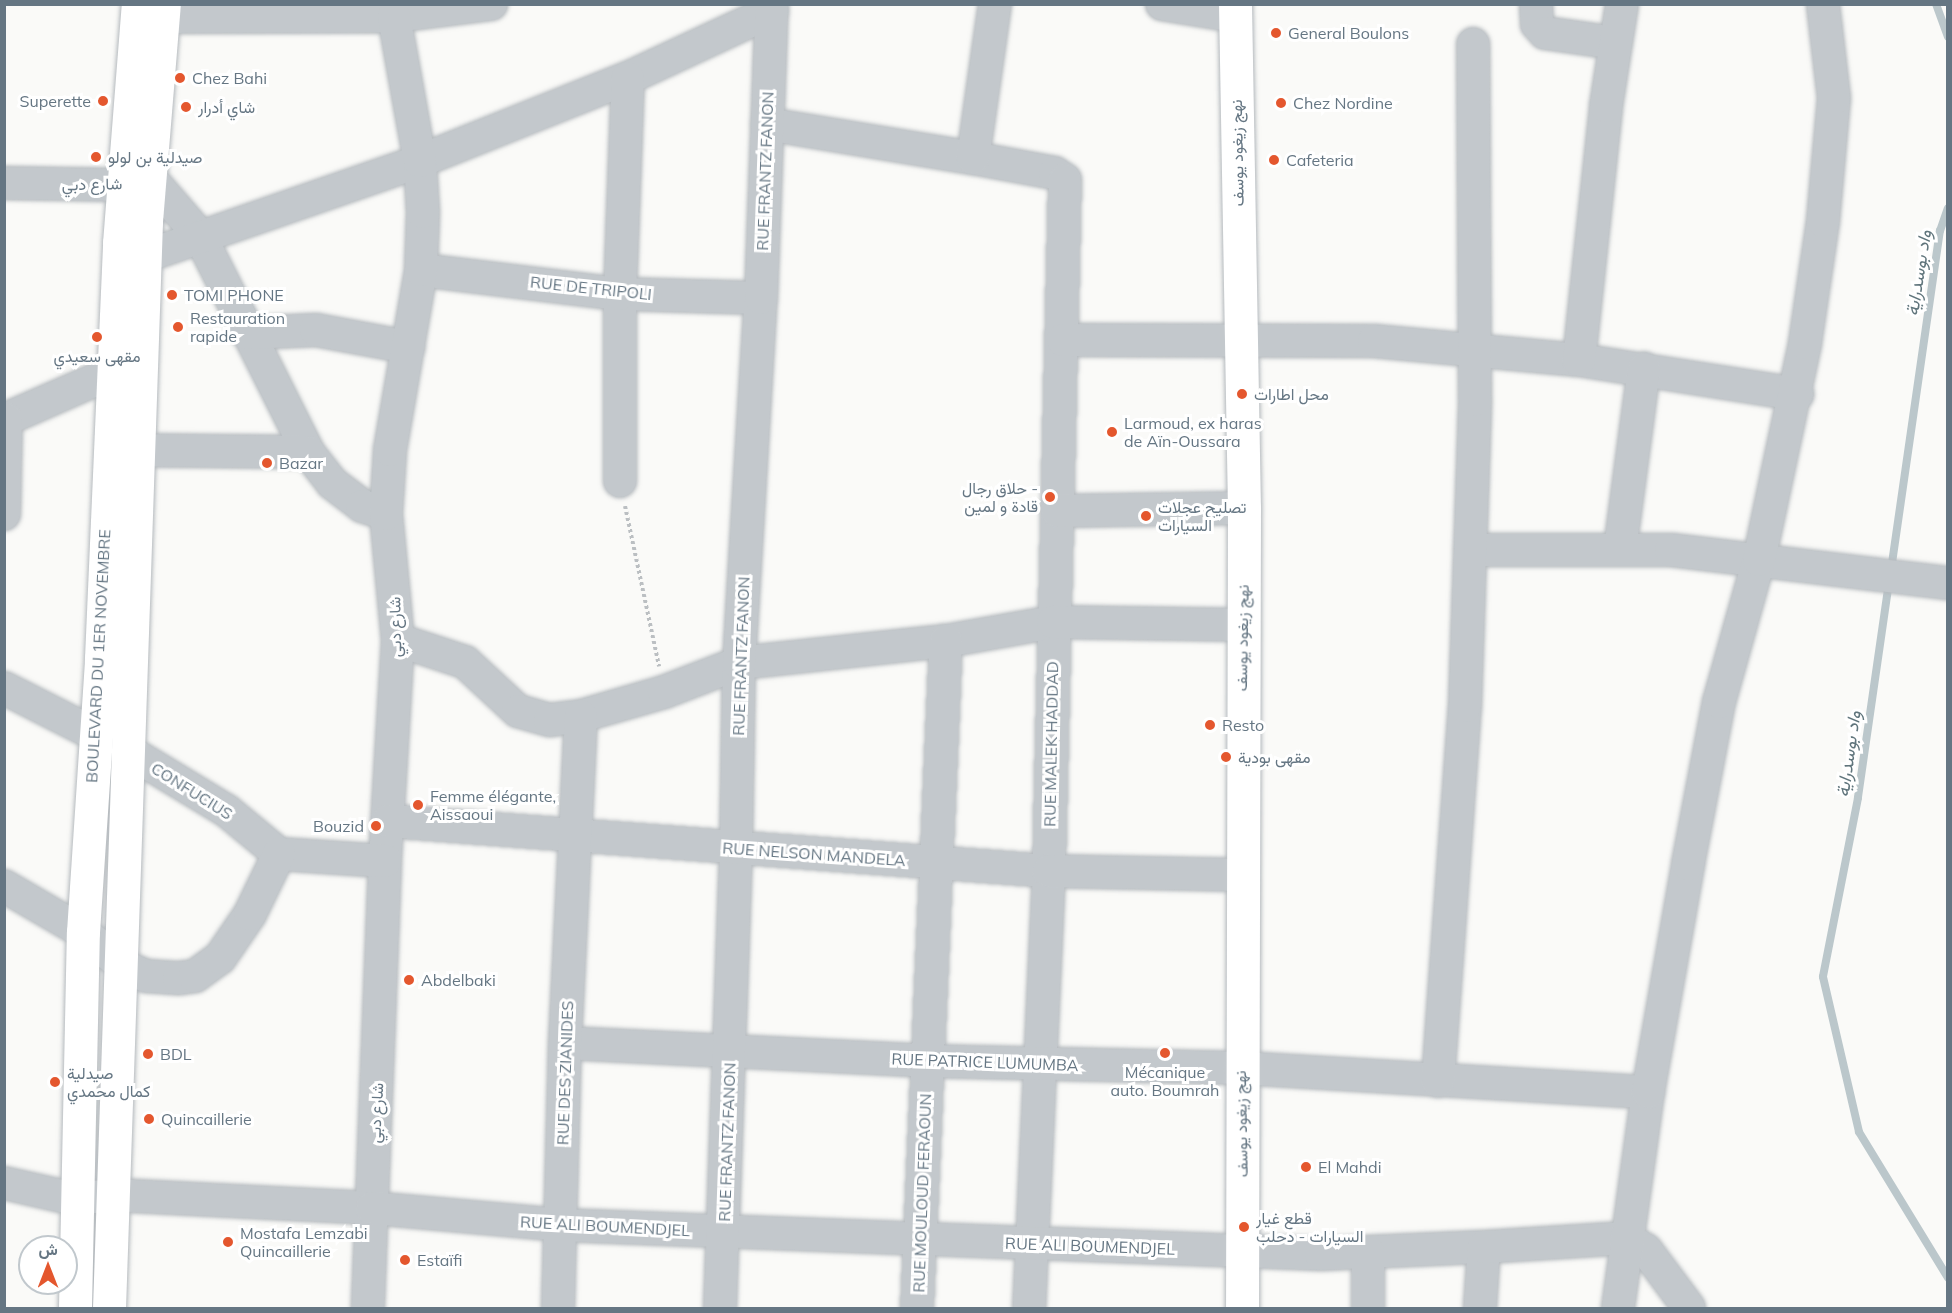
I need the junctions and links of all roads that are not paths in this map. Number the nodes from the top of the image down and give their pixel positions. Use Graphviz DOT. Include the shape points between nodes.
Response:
graph roads {
  1 [pos="491,4"];
  2 [pos="995,4"];
  3 [pos="1162,4"];
  4 [pos="1536,4"];
  5 [pos="1622,4"];
  6 [pos="1823,4"];
  7 [pos="772,8"];
  8 [pos="150,10"];
  9 [pos="1235,10"];
  10 [pos="394,16"];
  11 [pos="1615,43"];
  12 [pos="1473,44"];
  13 [pos="628,78"];
  14 [pos="767,124"];
  15 [pos="973,158"];
  16 [pos="420,161"];
  17 [pos="136,181"];
  18 [pos="4,183"];
  19 [pos="200,236"];
  20 [pos="146,256"];
  21 [pos="421,270"];
  22 [pos="620,294"];
  23 [pos="761,298"];
  24 [pos="247,333"];
  25 [pos="1063,340"];
  26 [pos="1243,343"];
  27 [pos="408,347"];
  28 [pos="1474,349"];
  29 [pos="1579,360"];
  30 [pos="1644,369"];
  31 [pos="127,372"];
  32 [pos="1797,394"];
  33 [pos="5,419"];
  34 [pos="124,452"];
  35 [pos="308,452"];
  36 [pos="620,481"];
  37 [pos="1244,508"];
  38 [pos="1057,511"];
  39 [pos="4,514"];
  40 [pos="386,514"];
  41 [pos="1620,549"];
  42 [pos="1470,550"];
  43 [pos="1759,560"];
  44 [pos="1947,583"];
  45 [pos="1053,622"];
  46 [pos="1242,625"];
  47 [pos="398,640"];
  48 [pos="946,641"];
  49 [pos="739,663"];
  50 [pos="4,688"];
  51 [pos="581,717"];
  52 [pos="94,733"];
  53 [pos="128,751"];
  54 [pos="388,821"];
  55 [pos="575,837"];
  56 [pos="736,848"];
  57 [pos="279,854"];
  58 [pos="385,861"];
  59 [pos="934,862"];
  60 [pos="1049,871"];
  61 [pos="1241,875"];
  62 [pos="4,886"];
  63 [pos="83,932"];
  64 [pos="123,966"];
  65 [pos="565,1043"];
  66 [pos="730,1053"];
  67 [pos="927,1061"];
  68 [pos="1038,1065"];
  69 [pos="1240,1068"];
  70 [pos="1438,1081"];
  71 [pos="1648,1092"];
  72 [pos="4,1184"];
  73 [pos="114,1196"];
  74 [pos="75,1199"];
  75 [pos="372,1208"];
  76 [pos="561,1225"];
  77 [pos="723,1231"];
  78 [pos="1626,1238"];
  79 [pos="920,1240"];
  80 [pos="1032,1244"];
  81 [pos="1484,1247"];
  82 [pos="1244,1252"];
  83 [pos="1368,1252"];
  84 [pos="75,1308"];
  85 [pos="109,1308"];
  86 [pos="368,1308"];
  87 [pos="558,1308"];
  88 [pos="720,1308"];
  89 [pos="917,1308"];
  90 [pos="1029,1308"];
  91 [pos="1242,1308"];
  92 [pos="1368,1308"];
  93 [pos="1480,1308"];
  94 [pos="1618,1308"];
  95 [pos="1689,1308"];
  1 -- 10 [label="street"];
  2 -- 15 [label="street"];
  3 -- 9 [label="street"];
  4 -- 11 [label="street" via="1537,24 1545,33"];
  5 -- 11 [label="street"];
  6 -- 32 [label="street" via="1834,98 1823,221"];
  7 -- 13 [label="street"];
  7 -- 14 [label="street, RUE FRANTZ FANON"];
  8 -- 10 [label="street"];
  8 -- 17 [label="main road, BOULEVARD DU 1ER NOVEMBRE"];
  9 -- 26 [label="main road, نهج زيغود يوسف"];
  10 -- 16 [label="street, شارع دبي"];
  11 -- 29 [label="street"];
  12 -- 28 [label="street"];
  13 -- 16 [label="street"];
  13 -- 22 [label="street"];
  14 -- 15 [label="street"];
  14 -- 23 [label="street, RUE FRANTZ FANON"];
  15 -- 25 [label="street, RUE MALEK HADDAD" via="1055,174 1065,180"];
  16 -- 19 [label="street"];
  16 -- 21 [label="street, شارع دبي"];
  17 -- 18 [label="street, شارع دبي"];
  17 -- 19 [label="street"];
  17 -- 20 [label="main road, BOULEVARD DU 1ER NOVEMBRE"];
  17 -- 31 [label="main road, BOULEVARD DU 1ER NOVEMBRE"];
  19 -- 20 [label="street"];
  19 -- 24 [label="street"];
  20 -- 31 [label="main road, BOULEVARD DU 1ER NOVEMBRE"];
  21 -- 22 [label="street, RUE DE TRIPOLI"];
  21 -- 27 [label="street, شارع دبي"];
  22 -- 23 [label="street, RUE DE TRIPOLI"];
  22 -- 36 [label="street"];
  23 -- 49 [label="street, RUE FRANTZ FANON"];
  24 -- 27 [label="street" via="316,330"];
  24 -- 35 [label="street"];
  25 -- 26 [label="street"];
  25 -- 38 [label="street, RUE MALEK HADDAD"];
  26 -- 28 [label="street" via="1374,341"];
  26 -- 37 [label="main road, نهج زيغود يوسف"];
  27 -- 40 [label="street, شارع دبي" via="390,450"];
  28 -- 29 [label="street"];
  28 -- 42 [label="street"];
  29 -- 30 [label="street"];
  30 -- 32 [label="street"];
  30 -- 41 [label="street"];
  31 -- 33 [label="street"];
  31 -- 34 [label="main road, BOULEVARD DU 1ER NOVEMBRE"];
  32 -- 43 [label="street"];
  33 -- 39 [label="street"];
  34 -- 35 [label="street"];
  34 -- 52 [label="main road, BOULEVARD DU 1ER NOVEMBRE"];
  34 -- 53 [label="main road, BOULEVARD DU 1ER NOVEMBRE"];
  35 -- 40 [label="street" via="332,483 362,506"];
  37 -- 38 [label="street"];
  37 -- 46 [label="main road, نهج زيغود يوسف"];
  38 -- 45 [label="street, RUE MALEK HADDAD"];
  40 -- 47 [label="street, شارع دبي"];
  41 -- 42 [label="street"];
  41 -- 43 [label="street" via="1671,550"];
  42 -- 70 [label="street" via="1465,706"];
  43 -- 44 [label="street"];
  43 -- 71 [label="street" via="1719,702"];
  45 -- 46 [label="street"];
  45 -- 48 [label="street"];
  45 -- 60 [label="street, RUE MALEK HADDAD"];
  46 -- 61 [label="main road, نهج زيغود يوسف"];
  47 -- 51 [label="street" via="465,662 518,711 550,720"];
  47 -- 54 [label="street, شارع دبي"];
  48 -- 49 [label="street"];
  48 -- 59 [label="street, RUE MOULOUD FERAOUN"];
  49 -- 51 [label="street" via="664,692"];
  49 -- 56 [label="street, RUE FRANTZ FANON"];
  50 -- 52 [label="street, CONFUCIUS"];
  51 -- 55 [label="street, RUE DES ZIANIDES"];
  52 -- 53 [label="street, CONFUCIUS"];
  52 -- 63 [label="main road, BOULEVARD DU 1ER NOVEMBRE"];
  53 -- 57 [label="street, CONFUCIUS" via="227,811"];
  53 -- 64 [label="main road, BOULEVARD DU 1ER NOVEMBRE"];
  54 -- 55 [label="street, RUE NELSON MANDELA"];
  54 -- 58 [label="street, شارع دبي"];
  55 -- 56 [label="street, RUE NELSON MANDELA"];
  55 -- 65 [label="street, RUE DES ZIANIDES"];
  56 -- 59 [label="street, RUE NELSON MANDELA"];
  56 -- 66 [label="street, RUE FRANTZ FANON"];
  57 -- 58 [label="street"];
  57 -- 64 [label="street" via="250,914 220,958 205,971 179,978 147,976"];
  58 -- 75 [label="street, شارع دبي"];
  59 -- 60 [label="street, RUE NELSON MANDELA"];
  59 -- 67 [label="street, RUE MOULOUD FERAOUN"];
  60 -- 61 [label="street, RUE NELSON MANDELA"];
  60 -- 68 [label="street, RUE MALEK HADDAD"];
  61 -- 69 [label="main road, نهج زيغود يوسف"];
  62 -- 63 [label="street"];
  63 -- 64 [label="street"];
  63 -- 74 [label="main road, BOULEVARD DU 1ER NOVEMBRE"];
  64 -- 73 [label="main road, BOULEVARD DU 1ER NOVEMBRE"];
  65 -- 66 [label="street, RUE PATRICE LUMUMBA"];
  65 -- 76 [label="street, RUE DES ZIANIDES"];
  66 -- 67 [label="street, RUE PATRICE LUMUMBA"];
  66 -- 77 [label="street, RUE FRANTZ FANON"];
  67 -- 68 [label="street, RUE PATRICE LUMUMBA"];
  67 -- 79 [label="street, RUE MOULOUD FERAOUN"];
  68 -- 69 [label="street, RUE PATRICE LUMUMBA"];
  68 -- 80 [label="street, RUE MALEK HADDAD"];
  69 -- 70 [label="street, RUE PATRICE LUMUMBA"];
  69 -- 82 [label="main road, نهج زيغود يوسف"];
  70 -- 71 [label="street, RUE PATRICE LUMUMBA"];
  71 -- 78 [label="street"];
  72 -- 74 [label="street, RUE ALI BOUMENDJEL"];
  73 -- 74 [label="street, RUE ALI BOUMENDJEL"];
  73 -- 75 [label="street, RUE ALI BOUMENDJEL"];
  73 -- 85 [label="main road, BOULEVARD DU 1ER NOVEMBRE"];
  74 -- 84 [label="main road, BOULEVARD DU 1ER NOVEMBRE"];
  75 -- 76 [label="street, RUE ALI BOUMENDJEL"];
  75 -- 86 [label="street, شارع دبي"];
  76 -- 77 [label="street, RUE ALI BOUMENDJEL"];
  76 -- 87 [label="street, RUE DES ZIANIDES"];
  77 -- 79 [label="street, RUE ALI BOUMENDJEL"];
  77 -- 88 [label="street, RUE FRANTZ FANON"];
  78 -- 81 [label="street, RUE ALI BOUMENDJEL"];
  78 -- 94 [label="street"];
  78 -- 95 [label="street" via="1646,1250"];
  79 -- 80 [label="street, RUE ALI BOUMENDJEL"];
  79 -- 89 [label="street, RUE MOULOUD FERAOUN"];
  80 -- 82 [label="street, RUE ALI BOUMENDJEL"];
  80 -- 90 [label="street, RUE MALEK HADDAD"];
  81 -- 83 [label="street, RUE ALI BOUMENDJEL"];
  81 -- 93 [label="street"];
  82 -- 83 [label="street, RUE ALI BOUMENDJEL"];
  82 -- 91 [label="main road, نهج زيغود يوسف"];
  83 -- 92 [label="street"];
}
